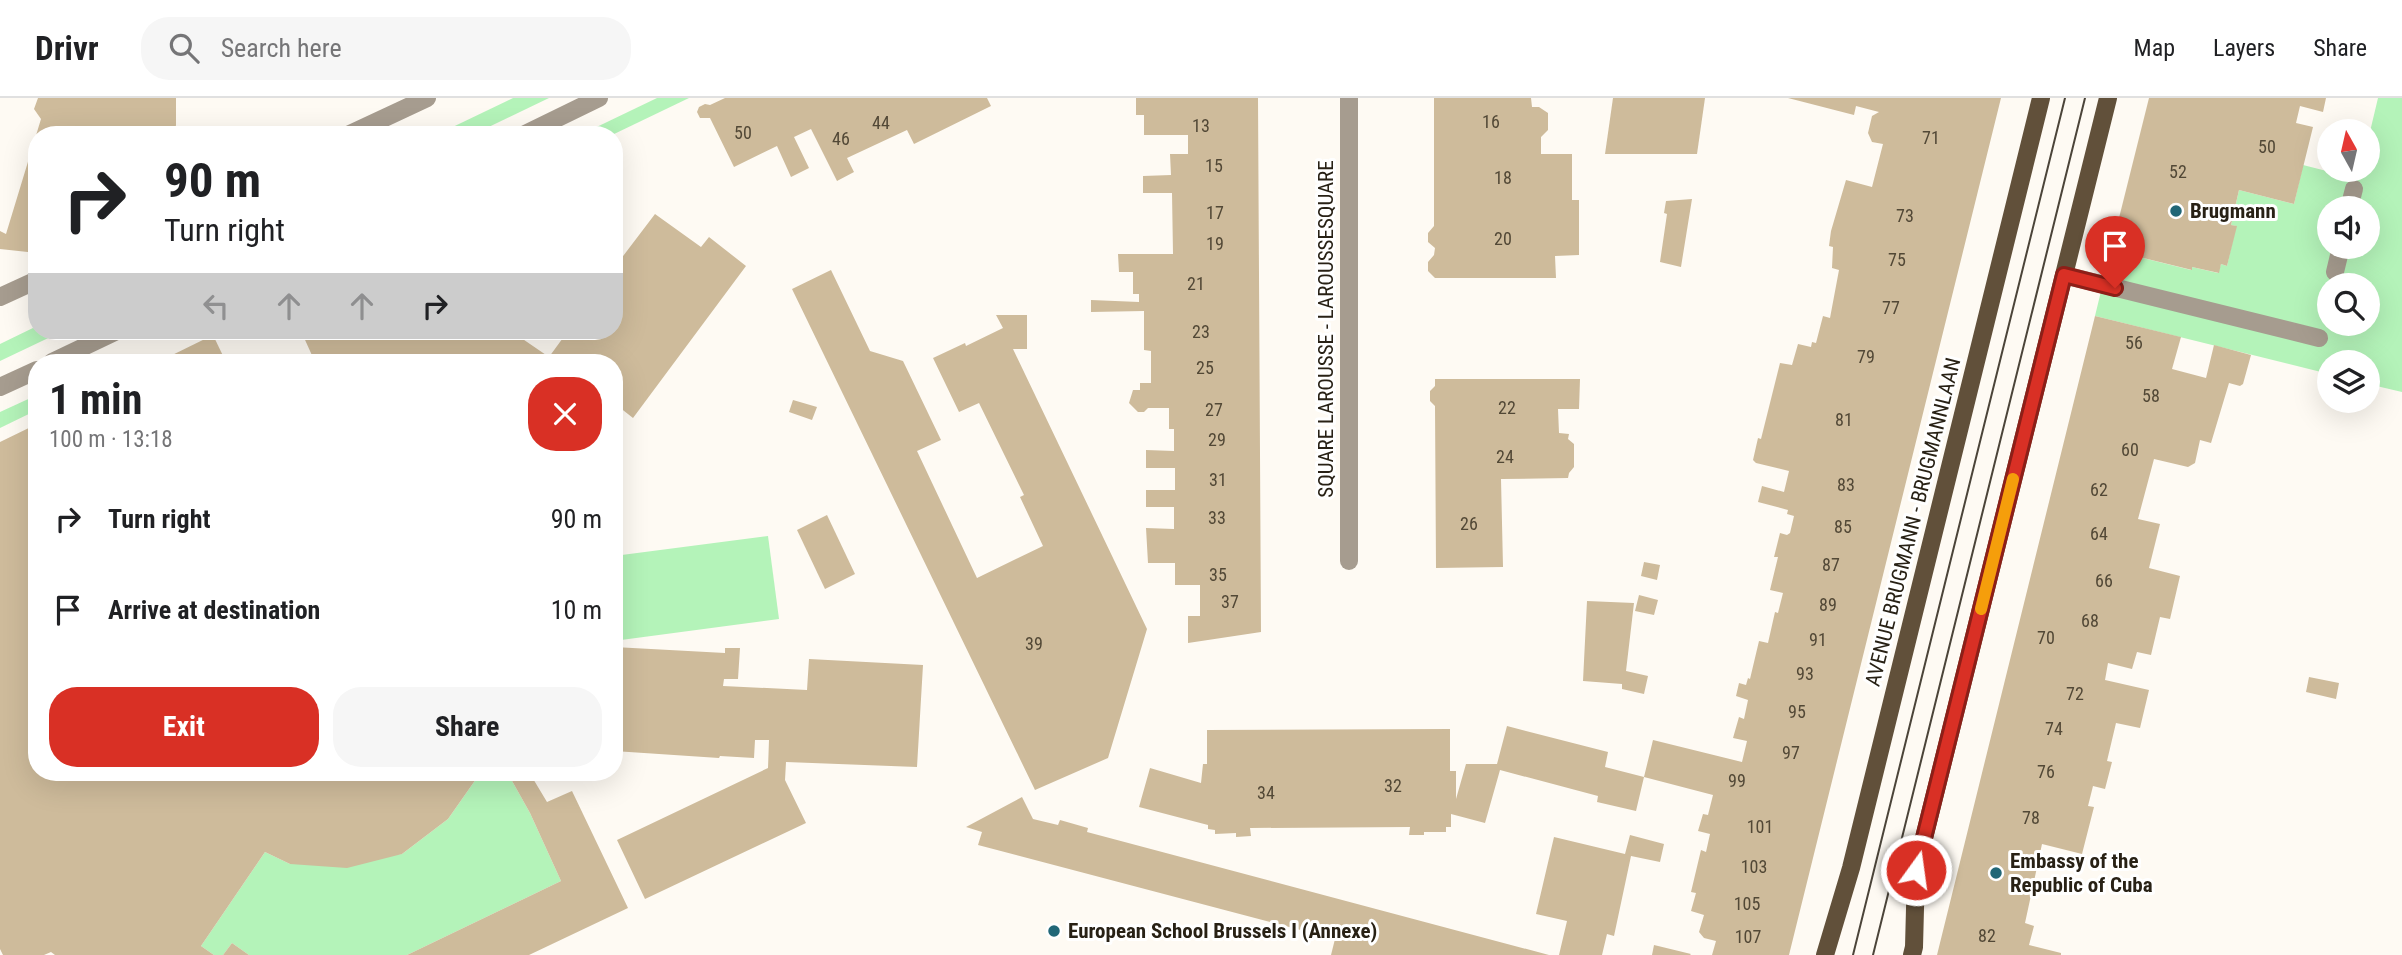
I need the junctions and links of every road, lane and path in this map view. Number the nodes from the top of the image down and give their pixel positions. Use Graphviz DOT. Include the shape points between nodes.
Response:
graph roads {
  1 [pos="427,98"];
  2 [pos="599,98"];
  3 [pos="1349,98"];
  4 [pos="2041,98"];
  5 [pos="2108,98"];
  6 [pos="367,126"];
  7 [pos="541,126"];
  8 [pos="2354,189"];
  9 [pos="2352,196"];
  10 [pos="2339,259"];
  11 [pos="2336,272"];
  12 [pos="2064,275"];
  13 [pos="28,284"];
  14 [pos="0,297"];
  15 [pos="2319,338"];
  16 [pos="98,340"];
  17 [pos="69,354"];
  18 [pos="28,374"];
  19 [pos="0,387"];
  20 [pos="1349,561"];
  21 [pos="1825,955"];
  22 [pos="1912,955"];
  1 -- 6 [label="street"];
  2 -- 7 [label="street"];
  3 -- 20 [label="street, SQUARE LAROUSSE - LAROUSSESQUARE"];
  4 -- 21 [label="main road, AVENUE BRUGMANN - BRUGMANNLAAN" via="1851,868"];
  5 -- 12 [label="main road"];
  8 -- 9 [label="street"];
  10 -- 11 [label="street"];
  12 -- 15 [label="street"];
  12 -- 22 [label="main road" via="1916,870"];
  13 -- 14 [label="street"];
  16 -- 17 [label="street"];
  18 -- 19 [label="street"];
}
